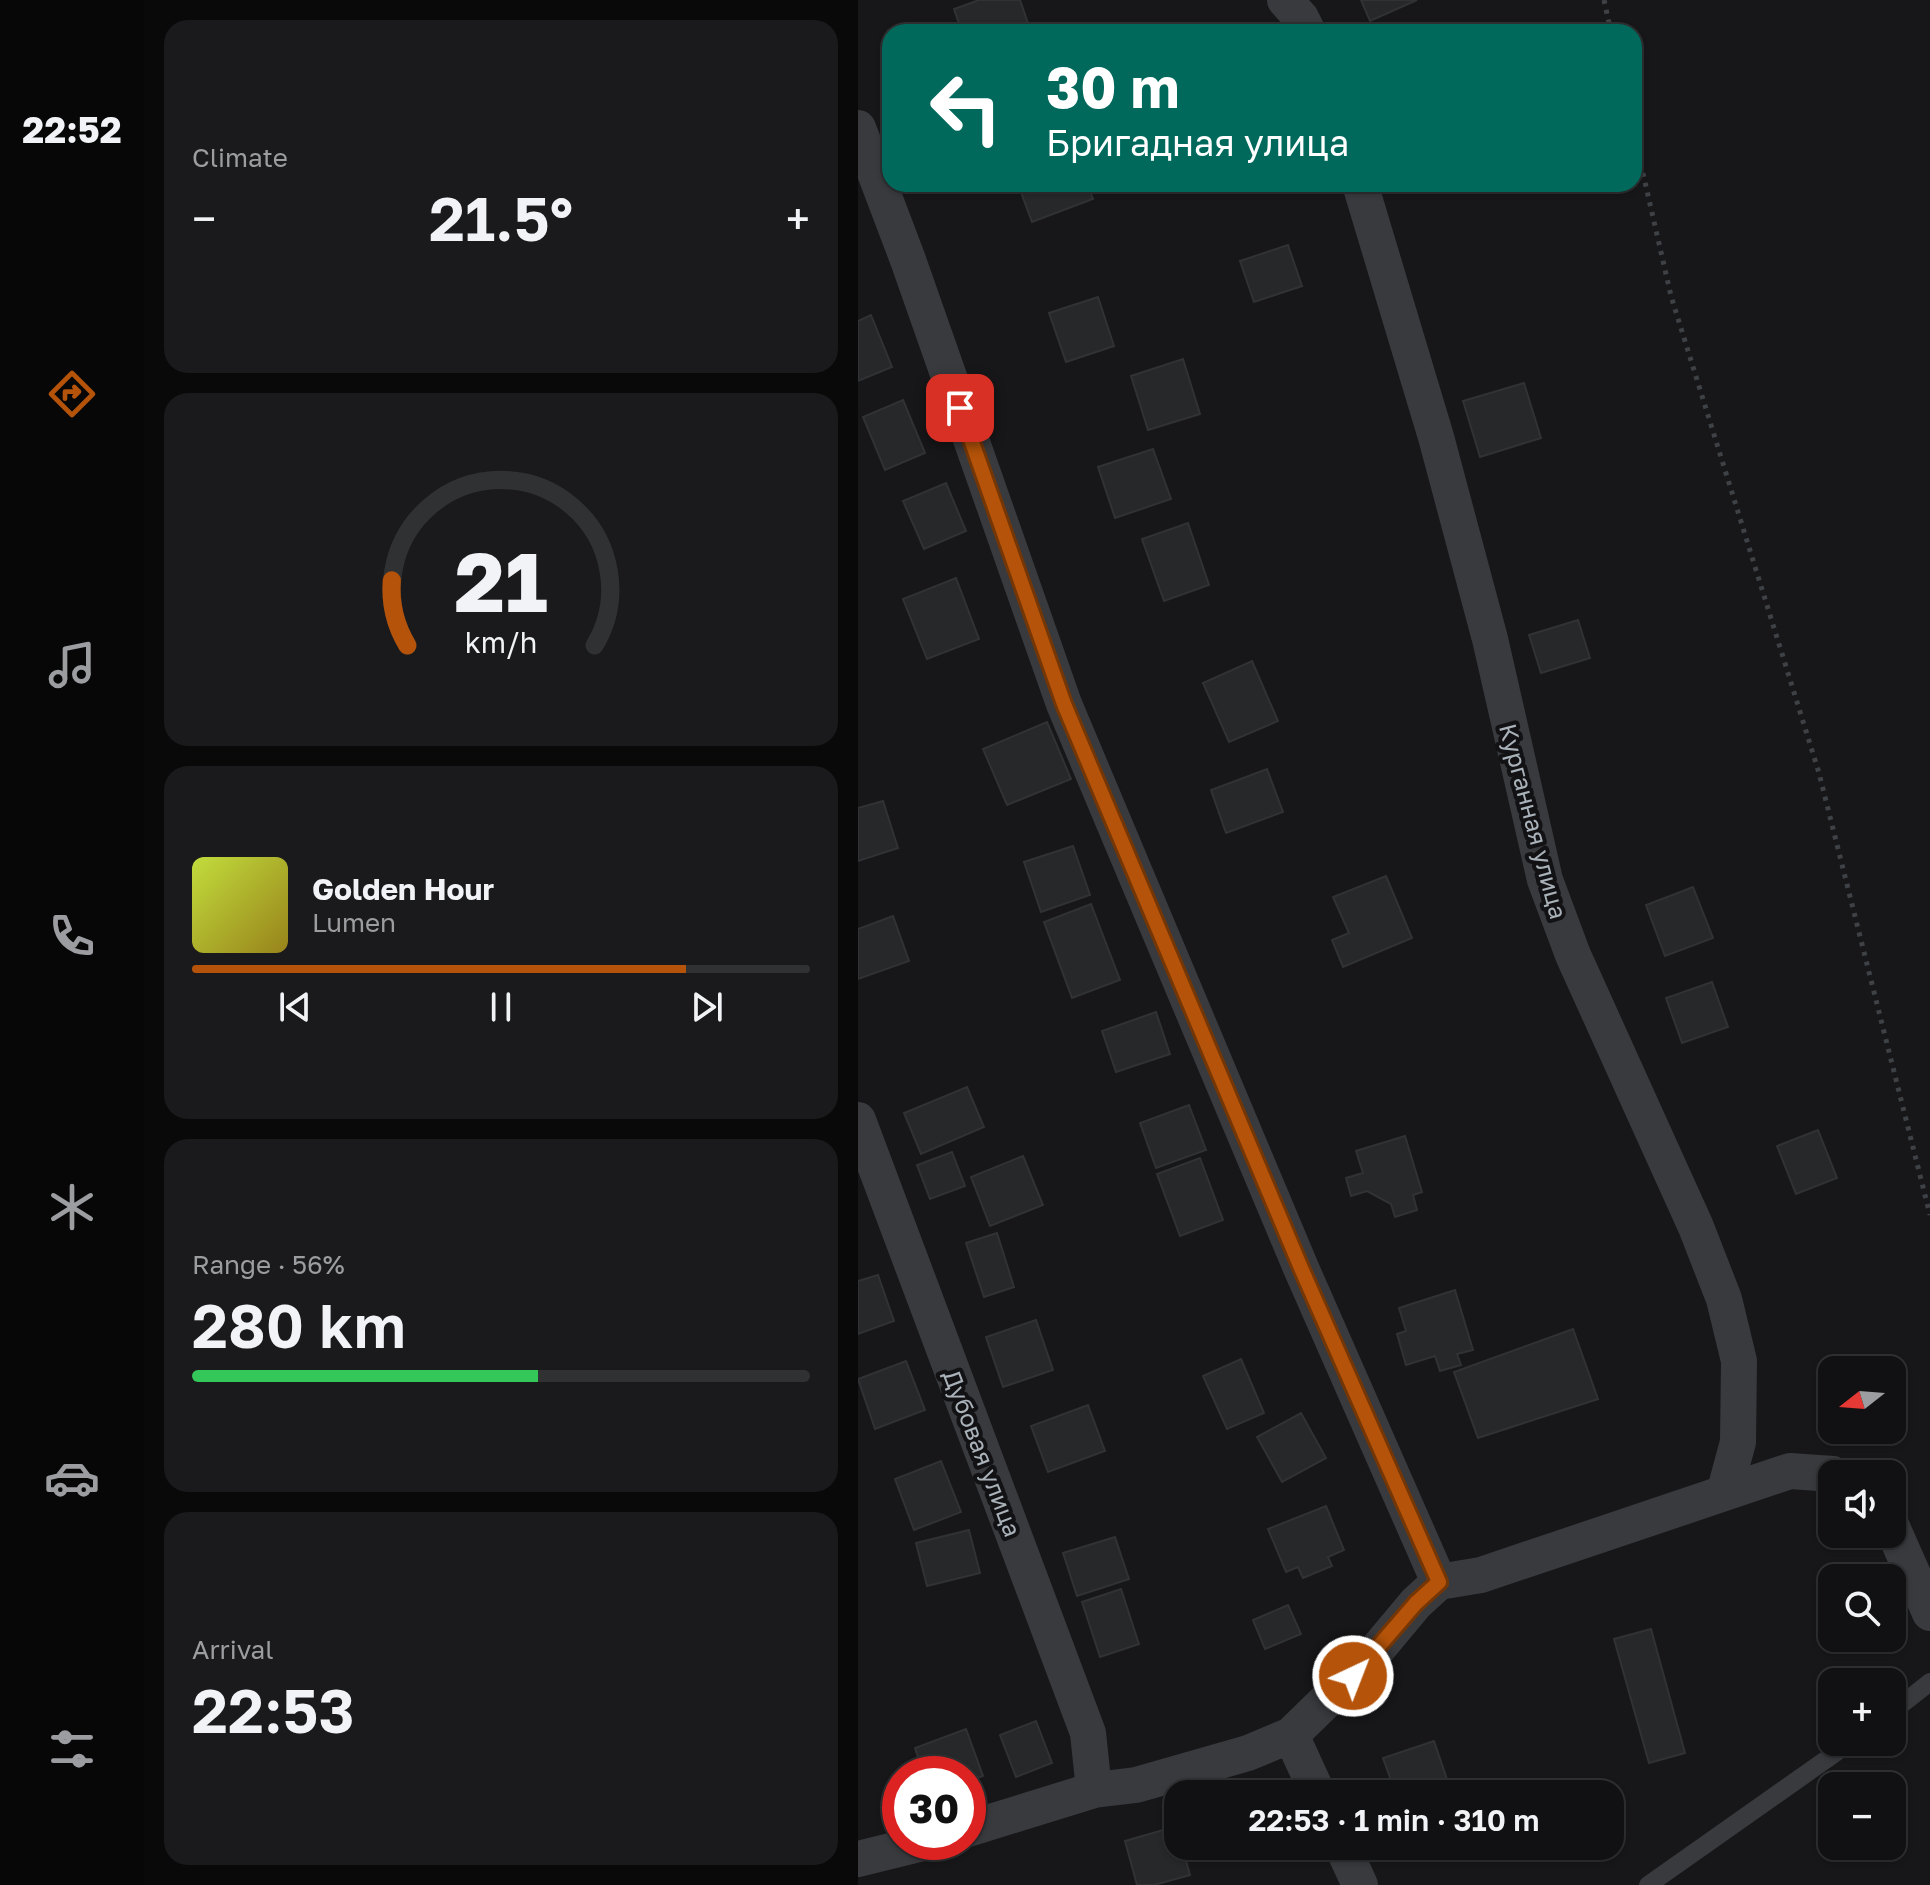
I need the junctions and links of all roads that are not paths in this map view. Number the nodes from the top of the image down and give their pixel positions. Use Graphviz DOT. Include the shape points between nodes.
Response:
graph roads {
  1 [pos="1285,0"];
  2 [pos="1304,24"];
  3 [pos="858,128"];
  4 [pos="882,191"];
  5 [pos="882,192"];
  6 [pos="1362,192"];
  7 [pos="858,1120"];
  8 [pos="1818,1473"];
  9 [pos="1725,1490"];
  10 [pos="1901,1548"];
  11 [pos="1428,1592"];
  12 [pos="1930,1613"];
  13 [pos="1930,1682"];
  14 [pos="1906,1701"];
  15 [pos="1291,1735"];
  16 [pos="1831,1756"];
  17 [pos="1312,1780"];
  18 [pos="1094,1790"];
  19 [pos="986,1823"];
  20 [pos="882,1853"];
  21 [pos="858,1859"];
  22 [pos="1348,1860"];
  23 [pos="1360,1885"];
  24 [pos="1648,1885"];
  1 -- 2 [label="street"];
  3 -- 4 [label="street"];
  5 -- 11 [label="street" via="1064,704 1301,1268"];
  6 -- 9 [label="street, Курганная улица" via="1490,639 1545,880 1724,1299 1739,1361 1738,1442"];
  7 -- 18 [label="street, Дубовая улица" via="1088,1733"];
  8 -- 9 [label="street" via="1790,1471"];
  9 -- 11 [label="street"];
  10 -- 12 [label="street"];
  11 -- 15 [label="street"];
  13 -- 14 [label="lane"];
  15 -- 17 [label="street"];
  15 -- 18 [label="street" via="1136,1785"];
  16 -- 24 [label="lane"];
  18 -- 19 [label="street"];
  20 -- 21 [label="street"];
  22 -- 23 [label="street"];
}
